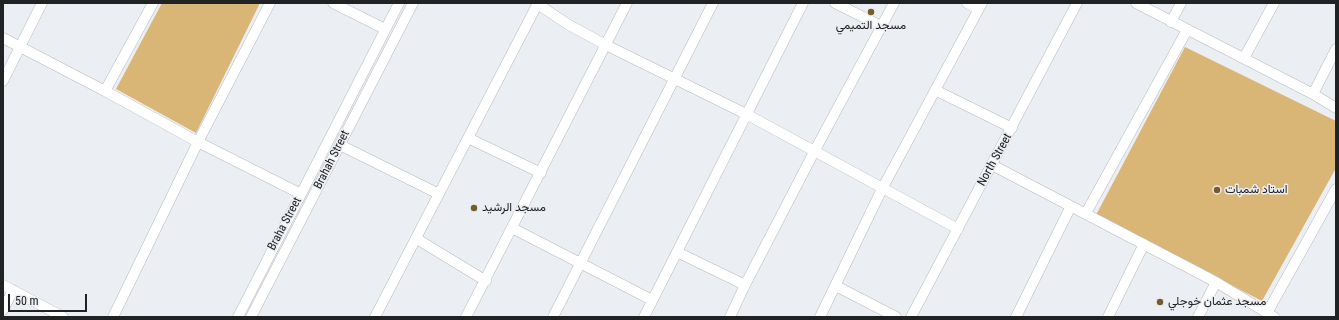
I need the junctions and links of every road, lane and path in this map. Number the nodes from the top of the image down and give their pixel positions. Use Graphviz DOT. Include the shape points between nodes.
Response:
graph roads {
  1 [pos="42,3"];
  2 [pos="153,3"];
  3 [pos="270,3"];
  4 [pos="333,3"];
  5 [pos="399,3"];
  6 [pos="413,3"];
  7 [pos="537,3"];
  8 [pos="627,3"];
  9 [pos="713,3"];
  10 [pos="803,3"];
  11 [pos="835,3"];
  12 [pos="894,3"];
  13 [pos="967,3"];
  14 [pos="1077,3"];
  15 [pos="1136,3"];
  16 [pos="1181,3"];
  17 [pos="1274,3"];
  18 [pos="980,6"];
  19 [pos="1171,22"];
  20 [pos="881,26"];
  21 [pos="385,29"];
  22 [pos="1187,30"];
  23 [pos="3,38"];
  24 [pos="606,45"];
  25 [pos="20,47"];
  26 [pos="1336,49"];
  27 [pos="1244,58"];
  28 [pos="675,78"];
  29 [pos="3,81"];
  30 [pos="935,90"];
  31 [pos="105,91"];
  32 [pos="1313,94"];
  33 [pos="1336,108"];
  34 [pos="746,114"];
  35 [pos="1012,128"];
  36 [pos="468,138"];
  37 [pos="198,142"];
  38 [pos="340,145"];
  39 [pos="814,152"];
  40 [pos="992,165"];
  41 [pos="541,173"];
  42 [pos="882,189"];
  43 [pos="1336,189"];
  44 [pos="301,194"];
  45 [pos="439,194"];
  46 [pos="1071,206"];
  47 [pos="1086,213"];
  48 [pos="512,228"];
  49 [pos="958,229"];
  50 [pos="416,239"];
  51 [pos="1144,244"];
  52 [pos="677,252"];
  53 [pos="581,264"];
  54 [pos="486,281"];
  55 [pos="1216,282"];
  56 [pos="3,285"];
  57 [pos="745,285"];
  58 [pos="836,286"];
  59 [pos="13,290"];
  60 [pos="652,300"];
  61 [pos="3,310"];
  62 [pos="1270,315"];
  63 [pos="63,317"];
  64 [pos="113,317"];
  65 [pos="238,317"];
  66 [pos="251,317"];
  67 [pos="375,317"];
  68 [pos="466,317"];
  69 [pos="553,317"];
  70 [pos="644,317"];
  71 [pos="730,317"];
  72 [pos="820,317"];
  73 [pos="896,317"];
  74 [pos="911,317"];
  75 [pos="1016,317"];
  76 [pos="1108,317"];
  77 [pos="1198,317"];
  1 -- 25 [label="street"];
  2 -- 31 [label="street"];
  3 -- 37 [label="street"];
  4 -- 21 [label="street"];
  5 -- 21 [label="street, Braha Street"];
  6 -- 38 [label="street, Brahah Street"];
  7 -- 24 [label="street" via="569,25"];
  7 -- 36 [label="street"];
  8 -- 24 [label="street"];
  9 -- 28 [label="street"];
  10 -- 34 [label="street"];
  11 -- 20 [label="street"];
  12 -- 20 [label="street"];
  13 -- 18 [label="street"];
  14 -- 35 [label="street, North Street"];
  15 -- 19 [label="street"];
  16 -- 19 [label="street"];
  17 -- 27 [label="street"];
  18 -- 30 [label="street"];
  19 -- 22 [label="street"];
  20 -- 39 [label="street"];
  21 -- 44 [label="street, Braha Street"];
  22 -- 27 [label="street"];
  22 -- 47 [label="street"];
  23 -- 25 [label="street"];
  24 -- 28 [label="street"];
  24 -- 41 [label="street"];
  25 -- 29 [label="street"];
  25 -- 31 [label="street"];
  26 -- 32 [label="street"];
  27 -- 32 [label="street"];
  28 -- 34 [label="street"];
  28 -- 53 [label="street"];
  30 -- 35 [label="street"];
  30 -- 42 [label="street"];
  31 -- 37 [label="street"];
  32 -- 33 [label="street"];
  34 -- 39 [label="street"];
  34 -- 52 [label="street"];
  35 -- 40 [label="street, North Street"];
  36 -- 41 [label="street"];
  36 -- 45 [label="street"];
  37 -- 44 [label="street"];
  37 -- 64 [label="street"];
  38 -- 45 [label="street"];
  38 -- 66 [label="street, Brahah Street"];
  39 -- 42 [label="street"];
  39 -- 57 [label="street"];
  40 -- 46 [label="street"];
  40 -- 49 [label="street, North Street"];
  41 -- 48 [label="street"];
  42 -- 49 [label="street"];
  42 -- 58 [label="street"];
  43 -- 62 [label="street"];
  44 -- 65 [label="street, Braha Street"];
  45 -- 50 [label="street"];
  46 -- 47 [label="street"];
  46 -- 75 [label="street"];
  47 -- 51 [label="street"];
  48 -- 53 [label="street"];
  48 -- 54 [label="street"];
  49 -- 74 [label="street, North Street"];
  50 -- 54 [label="street"];
  50 -- 67 [label="street"];
  51 -- 55 [label="street"];
  51 -- 76 [label="street"];
  52 -- 57 [label="street"];
  52 -- 60 [label="street"];
  53 -- 60 [label="street"];
  53 -- 69 [label="street"];
  54 -- 68 [label="street"];
  55 -- 62 [label="street"];
  55 -- 77 [label="street"];
  56 -- 59 [label="street"];
  57 -- 71 [label="street"];
  58 -- 72 [label="street"];
  58 -- 73 [label="street"];
  59 -- 61 [label="street"];
  59 -- 63 [label="street"];
  60 -- 70 [label="street"];
}
